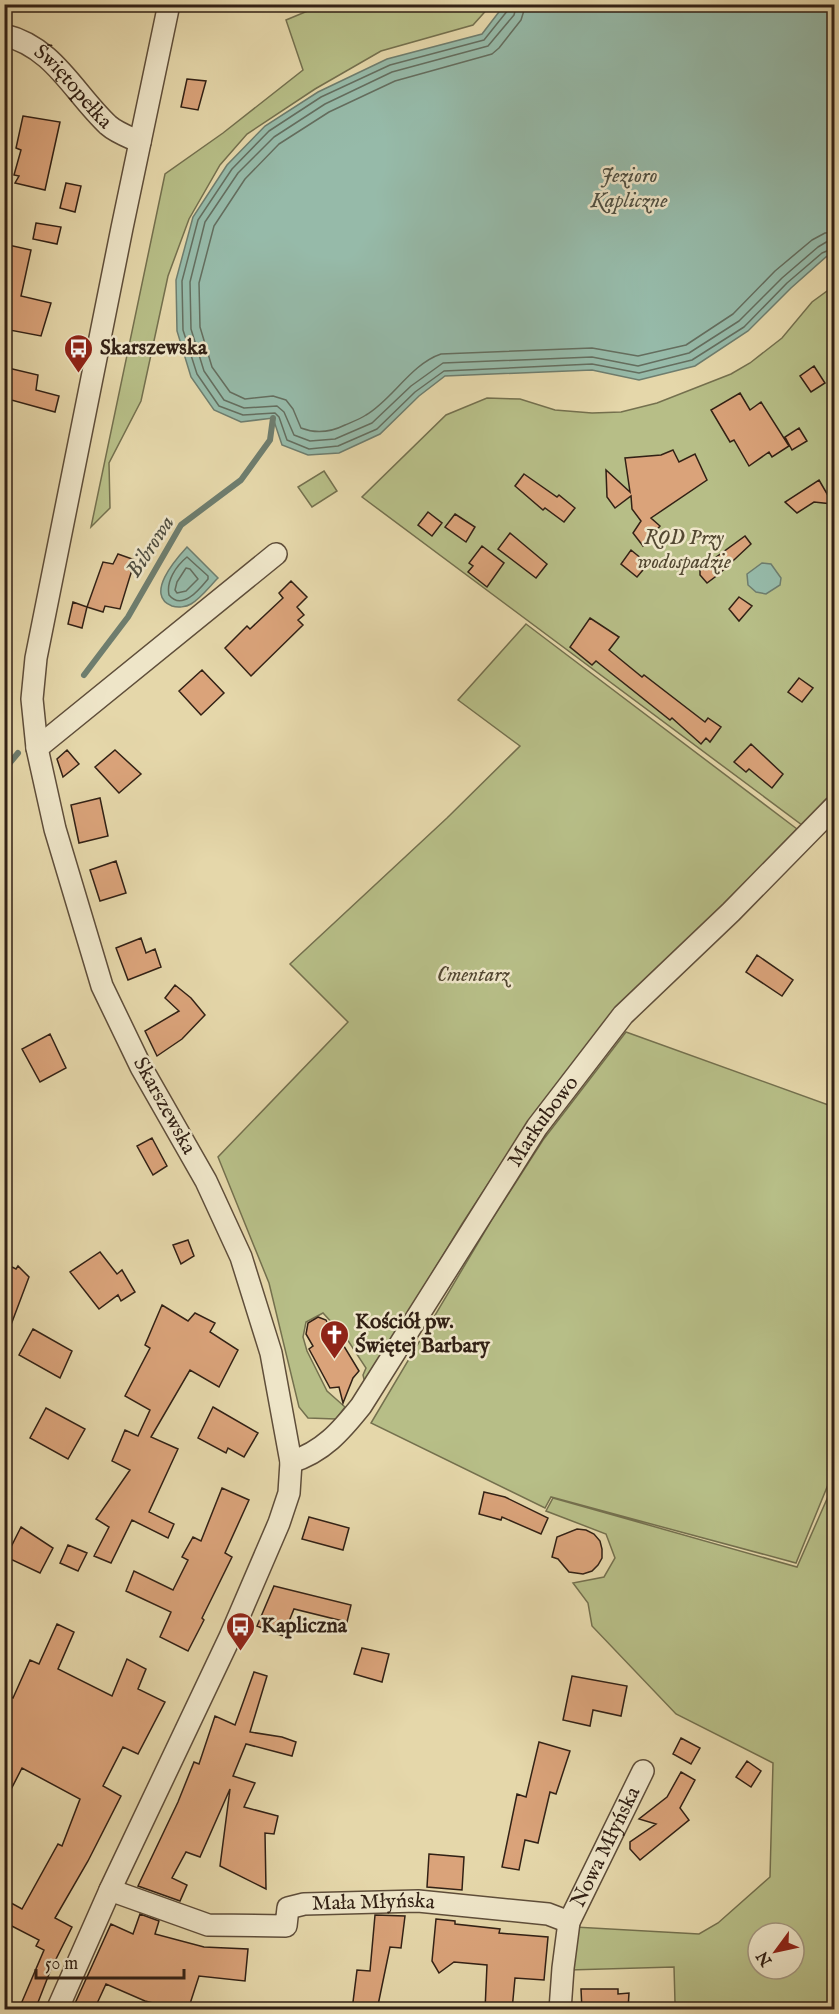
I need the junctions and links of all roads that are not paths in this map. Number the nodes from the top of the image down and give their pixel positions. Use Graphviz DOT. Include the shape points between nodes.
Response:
graph roads {
  1 [pos="169,4"];
  2 [pos="4,35"];
  3 [pos="140,142"];
  4 [pos="276,554"];
  5 [pos="37,748"];
  6 [pos="834,807"];
  7 [pos="291,1462"];
  8 [pos="643,1771"];
  9 [pos="110,1890"];
  10 [pos="569,1922"];
  11 [pos="57,2010"];
  12 [pos="560,2010"];
  1 -- 3 [label="street, Skarszewska"];
  2 -- 3 [label="street, Świętopełka" via="47,55 108,125"];
  3 -- 5 [label="street, Skarszewska" via="36,658 32,699"];
  4 -- 5 [label="street"];
  5 -- 7 [label="street, Skarszewska" via="55,829 102,986 141,1067 206,1181 241,1257 271,1353"];
  6 -- 7 [label="street, Markubowo" via="623,1015 537,1127 361,1406 321,1449"];
  7 -- 9 [label="street" via="289,1493 279,1523 231,1637"];
  8 -- 10 [label="street, Nowa Młyńska"];
  9 -- 10 [label="street, Mała Młyńska" via="208,1925 286,1926 288,1908 304,1904 417,1901 548,1914"];
  9 -- 11 [label="street"];
  10 -- 12 [label="street"];
}
